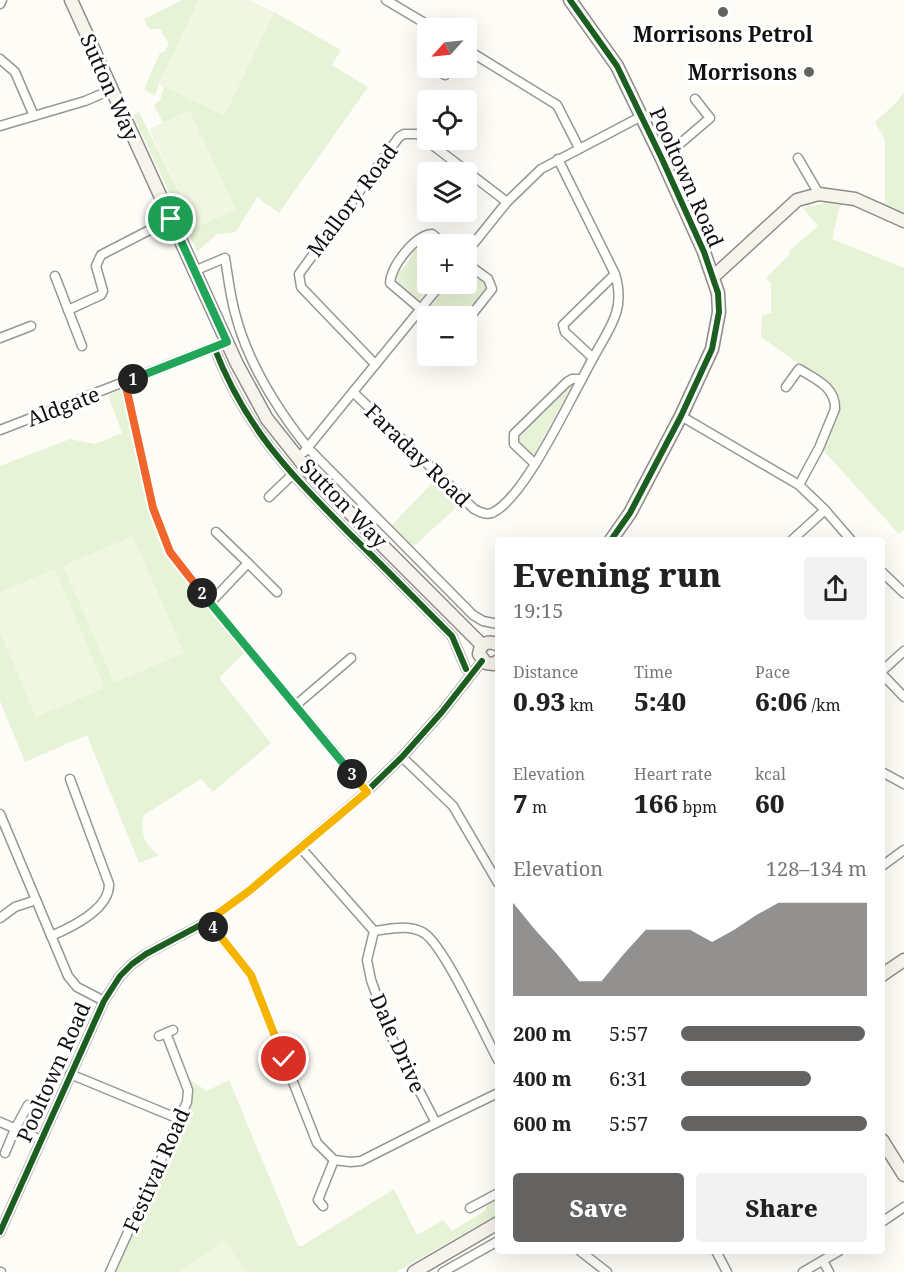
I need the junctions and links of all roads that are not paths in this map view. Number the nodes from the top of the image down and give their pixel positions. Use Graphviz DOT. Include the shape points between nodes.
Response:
graph roads {
  1 [pos="2,0"];
  2 [pos="71,0"];
  3 [pos="386,0"];
  4 [pos="570,0"];
  5 [pos="0,4"];
  6 [pos="417,18"];
  7 [pos="477,56"];
  8 [pos="0,59"];
  9 [pos="111,90"];
  10 [pos="695,99"];
  11 [pos="642,116"];
  12 [pos="34,117"];
  13 [pos="0,126"];
  14 [pos="579,148"];
  15 [pos="798,158"];
  16 [pos="558,159"];
  17 [pos="662,159"];
  18 [pos="819,194"];
  19 [pos="507,202"];
  20 [pos="171,219"];
  21 [pos="904,221"];
  22 [pos="477,239"];
  23 [pos="417,240"];
  24 [pos="477,270"];
  25 [pos="194,271"];
  26 [pos="615,274"];
  27 [pos="55,276"];
  28 [pos="713,277"];
  29 [pos="432,294"];
  30 [pos="422,306"];
  31 [pos="417,307"];
  32 [pos="477,308"];
  33 [pos="68,310"];
  34 [pos="417,312"];
  35 [pos="31,326"];
  36 [pos="0,338"];
  37 [pos="227,342"];
  38 [pos="82,346"];
  39 [pos="214,347"];
  40 [pos="593,358"];
  41 [pos="375,364"];
  42 [pos="582,379"];
  43 [pos="125,382"];
  44 [pos="786,387"];
  45 [pos="353,392"];
  46 [pos="681,416"];
  47 [pos="0,430"];
  48 [pos="308,448"];
  49 [pos="298,459"];
  50 [pos="535,464"];
  51 [pos="292,475"];
  52 [pos="799,485"];
  53 [pos="270,497"];
  54 [pos="825,510"];
  55 [pos="216,532"];
  56 [pos="618,537"];
  57 [pos="799,537"];
  58 [pos="848,537"];
  59 [pos="248,563"];
  60 [pos="885,575"];
  61 [pos="277,592"];
  62 [pos="904,593"];
  63 [pos="210,603"];
  64 [pos="495,625"];
  65 [pos="495,644"];
  66 [pos="482,645"];
  67 [pos="904,651"];
  68 [pos="351,658"];
  69 [pos="482,661"];
  70 [pos="495,663"];
  71 [pos="466,669"];
  72 [pos="885,670"];
  73 [pos="885,676"];
  74 [pos="904,697"];
  75 [pos="296,705"];
  76 [pos="402,757"];
  77 [pos="885,774"];
  78 [pos="70,779"];
  79 [pos="904,784"];
  80 [pos="367,792"];
  81 [pos="0,814"];
  82 [pos="301,848"];
  83 [pos="904,850"];
  84 [pos="885,864"];
  85 [pos="495,878"];
  86 [pos="36,900"];
  87 [pos="0,918"];
  88 [pos="208,921"];
  89 [pos="374,931"];
  90 [pos="51,936"];
  91 [pos="904,960"];
  92 [pos="885,973"];
  93 [pos="104,1000"];
  94 [pos="166,1033"];
  95 [pos="495,1054"];
  96 [pos="70,1074"];
  97 [pos="495,1094"];
  98 [pos="28,1106"];
  99 [pos="179,1119"];
  100 [pos="0,1122"];
  101 [pos="436,1123"];
  102 [pos="15,1129"];
  103 [pos="41,1140"];
  104 [pos="885,1145"];
  105 [pos="5,1153"];
  106 [pos="334,1160"];
  107 [pos="904,1175"];
  108 [pos="495,1195"];
  109 [pos="317,1203"];
  110 [pos="904,1207"];
  111 [pos="470,1208"];
  112 [pos="885,1220"];
  113 [pos="495,1225"];
  114 [pos="0,1232"];
  115 [pos="495,1243"];
  116 [pos="584,1254"];
  117 [pos="718,1254"];
  118 [pos="835,1254"];
  119 [pos="823,1262"];
  120 [pos="110,1272"];
  121 [pos="414,1272"];
  122 [pos="443,1272"];
  123 [pos="605,1272"];
  124 [pos="727,1272"];
  125 [pos="803,1272"];
  126 [pos="828,1272"];
  1 -- 5 [label="street"];
  2 -- 9 [label="main road, Sutton Way"];
  3 -- 6 [label="street"];
  4 -- 11 [label="main road, Pooltown Road" via="612,58"];
  7 -- 14 [label="street" via="557,105"];
  8 -- 12 [label="street" via="15,72"];
  9 -- 12 [label="street"];
  9 -- 20 [label="main road, Sutton Way"];
  10 -- 17 [label="street" via="710,118"];
  11 -- 14 [label="street"];
  11 -- 17 [label="main road, Pooltown Road"];
  12 -- 13 [label="street"];
  14 -- 16 [label="street"];
  15 -- 18 [label="street"];
  16 -- 19 [label="street" via="541,168"];
  16 -- 26 [label="street, Faraday Road"];
  17 -- 28 [label="main road, Pooltown Road"];
  18 -- 21 [label="main road" via="855,199"];
  18 -- 28 [label="main road" via="797,200"];
  19 -- 22 [label="street"];
  19 -- 41 [label="street, Mallory Road" via="418,134 399,137 299,274 301,287"];
  20 -- 25 [label="main road, Sutton Way"];
  20 -- 33 [label="street" via="101,255 96,266 101,295"];
  23 -- 31 [label="street" via="394,267 390,283"];
  24 -- 32 [label="street" via="488,279 492,289"];
  25 -- 37 [label="main road, Sutton Way"];
  25 -- 48 [label="street, Sutton Way" via="225,258 234,312 248,353 274,402"];
  26 -- 40 [label="street, Faraday Road" via="620,302"];
  26 -- 40 [label="street" via="563,325 565,333"];
  27 -- 33 [label="street"];
  28 -- 46 [label="main road, Pooltown Road" via="718,293 716,333"];
  29 -- 30 [label="street"];
  33 -- 38 [label="street"];
  34 -- 41 [label="street"];
  35 -- 36 [label="street"];
  37 -- 39 [label="street, Aldgate"];
  37 -- 49 [label="main road, Sutton Way" via="267,419"];
  39 -- 43 [label="street, Aldgate"];
  39 -- 51 [label="street, Sutton Way" via="238,401 262,439"];
  40 -- 42 [label="street, Faraday Road"];
  41 -- 45 [label="street"];
  42 -- 50 [label="street, Faraday Road"];
  42 -- 50 [label="street" via="567,382 514,434 514,444"];
  43 -- 47 [label="street, Aldgate"];
  43 -- 63 [label="street" via="153,508 170,552"];
  44 -- 52 [label="street" via="799,369 824,384 836,402 819,448"];
  45 -- 48 [label="street"];
  45 -- 50 [label="street, Faraday Road" via="474,509 485,514 503,504"];
  46 -- 52 [label="street"];
  46 -- 56 [label="main road, Pooltown Road"];
  48 -- 49 [label="street"];
  48 -- 64 [label="street, Sutton Way" via="473,615 488,626"];
  49 -- 66 [label="main road, Sutton Way"];
  51 -- 53 [label="street, Sutton Way"];
  51 -- 71 [label="street, Sutton Way" via="452,636"];
  52 -- 54 [label="street"];
  54 -- 57 [label="street"];
  54 -- 58 [label="street"];
  55 -- 59 [label="street"];
  59 -- 61 [label="street"];
  59 -- 63 [label="street"];
  60 -- 62 [label="street"];
  63 -- 75 [label="street"];
  65 -- 66 [label="main road"];
  66 -- 69 [label="main road"];
  67 -- 72 [label="street"];
  68 -- 75 [label="street"];
  69 -- 70 [label="main road"];
  69 -- 76 [label="street, Pooltown Road"];
  73 -- 74 [label="street"];
  75 -- 80 [label="street"];
  76 -- 80 [label="street, Pooltown Road"];
  76 -- 85 [label="street" via="453,807"];
  77 -- 79 [label="street"];
  78 -- 90 [label="street" via="109,892 104,902 82,920"];
  80 -- 82 [label="street, Pooltown Road"];
  81 -- 86 [label="street"];
  82 -- 88 [label="street, Pooltown Road"];
  82 -- 89 [label="street"];
  83 -- 84 [label="street"];
  86 -- 87 [label="street" via="15,907"];
  86 -- 90 [label="street"];
  88 -- 93 [label="street, Pooltown Road" via="132,964"];
  88 -- 106 [label="street" via="251,975 317,1143"];
  89 -- 95 [label="street" via="410,928 433,941"];
  89 -- 101 [label="street, Dale Drive" via="367,960 371,980 393,1040"];
  90 -- 93 [label="street" via="68,976 77,987"];
  91 -- 92 [label="main road"];
  93 -- 96 [label="street, Pooltown Road"];
  94 -- 99 [label="street, Festival Road" via="189,1090"];
  96 -- 99 [label="street"];
  96 -- 103 [label="street, Pooltown Road"];
  97 -- 101 [label="street"];
  98 -- 102 [label="street"];
  99 -- 120 [label="street, Festival Road"];
  100 -- 102 [label="street"];
  101 -- 106 [label="street" via="361,1161"];
  102 -- 103 [label="street"];
  102 -- 105 [label="street"];
  103 -- 114 [label="street, Pooltown Road"];
  104 -- 107 [label="main road"];
  106 -- 109 [label="street"];
  108 -- 111 [label="street"];
  110 -- 112 [label="street"];
  113 -- 121 [label="main road"];
  115 -- 122 [label="street"];
  116 -- 123 [label="street"];
  117 -- 124 [label="street"];
  118 -- 119 [label="street"];
  119 -- 125 [label="street"];
  119 -- 126 [label="street"];
}
